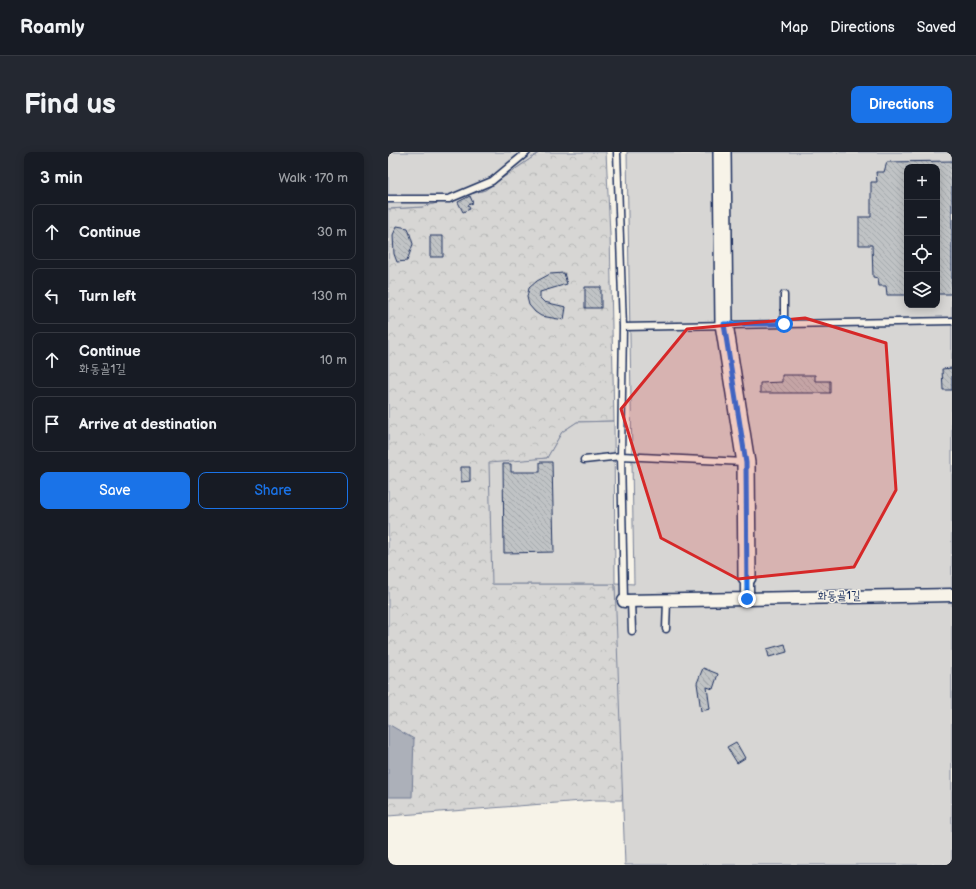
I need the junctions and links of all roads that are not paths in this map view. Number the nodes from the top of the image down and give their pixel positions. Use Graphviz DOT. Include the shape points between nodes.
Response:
graph roads {
  1 [pos="527,152"];
  2 [pos="617,152"];
  3 [pos="722,152"];
  4 [pos="388,199"];
  5 [pos="784,295"];
  6 [pos="952,321"];
  7 [pos="724,324"];
  8 [pos="784,324"];
  9 [pos="623,328"];
  10 [pos="621,456"];
  11 [pos="584,460"];
  12 [pos="746,463"];
  13 [pos="747,577"];
  14 [pos="952,595"];
  15 [pos="747,599"];
  16 [pos="628,601"];
  17 [pos="667,601"];
  18 [pos="666,629"];
  19 [pos="632,631"];
  1 -- 4 [label="lane" via="492,181 449,200"];
  2 -- 9 [label="lane"];
  3 -- 7 [label="street"];
  5 -- 8 [label="lane"];
  6 -- 8 [label="lane"];
  7 -- 8 [label="lane"];
  7 -- 9 [label="lane"];
  7 -- 12 [label="street"];
  9 -- 10 [label="lane"];
  10 -- 11 [label="lane"];
  10 -- 12 [label="lane"];
  10 -- 16 [label="lane"];
  12 -- 13 [label="street"];
  13 -- 15 [label="street"];
  14 -- 15 [label="street, 화동골1길"];
  15 -- 17 [label="street, 화동골1길"];
  16 -- 17 [label="street, 화동골1길"];
  16 -- 19 [label="lane"];
  17 -- 18 [label="lane"];
}
